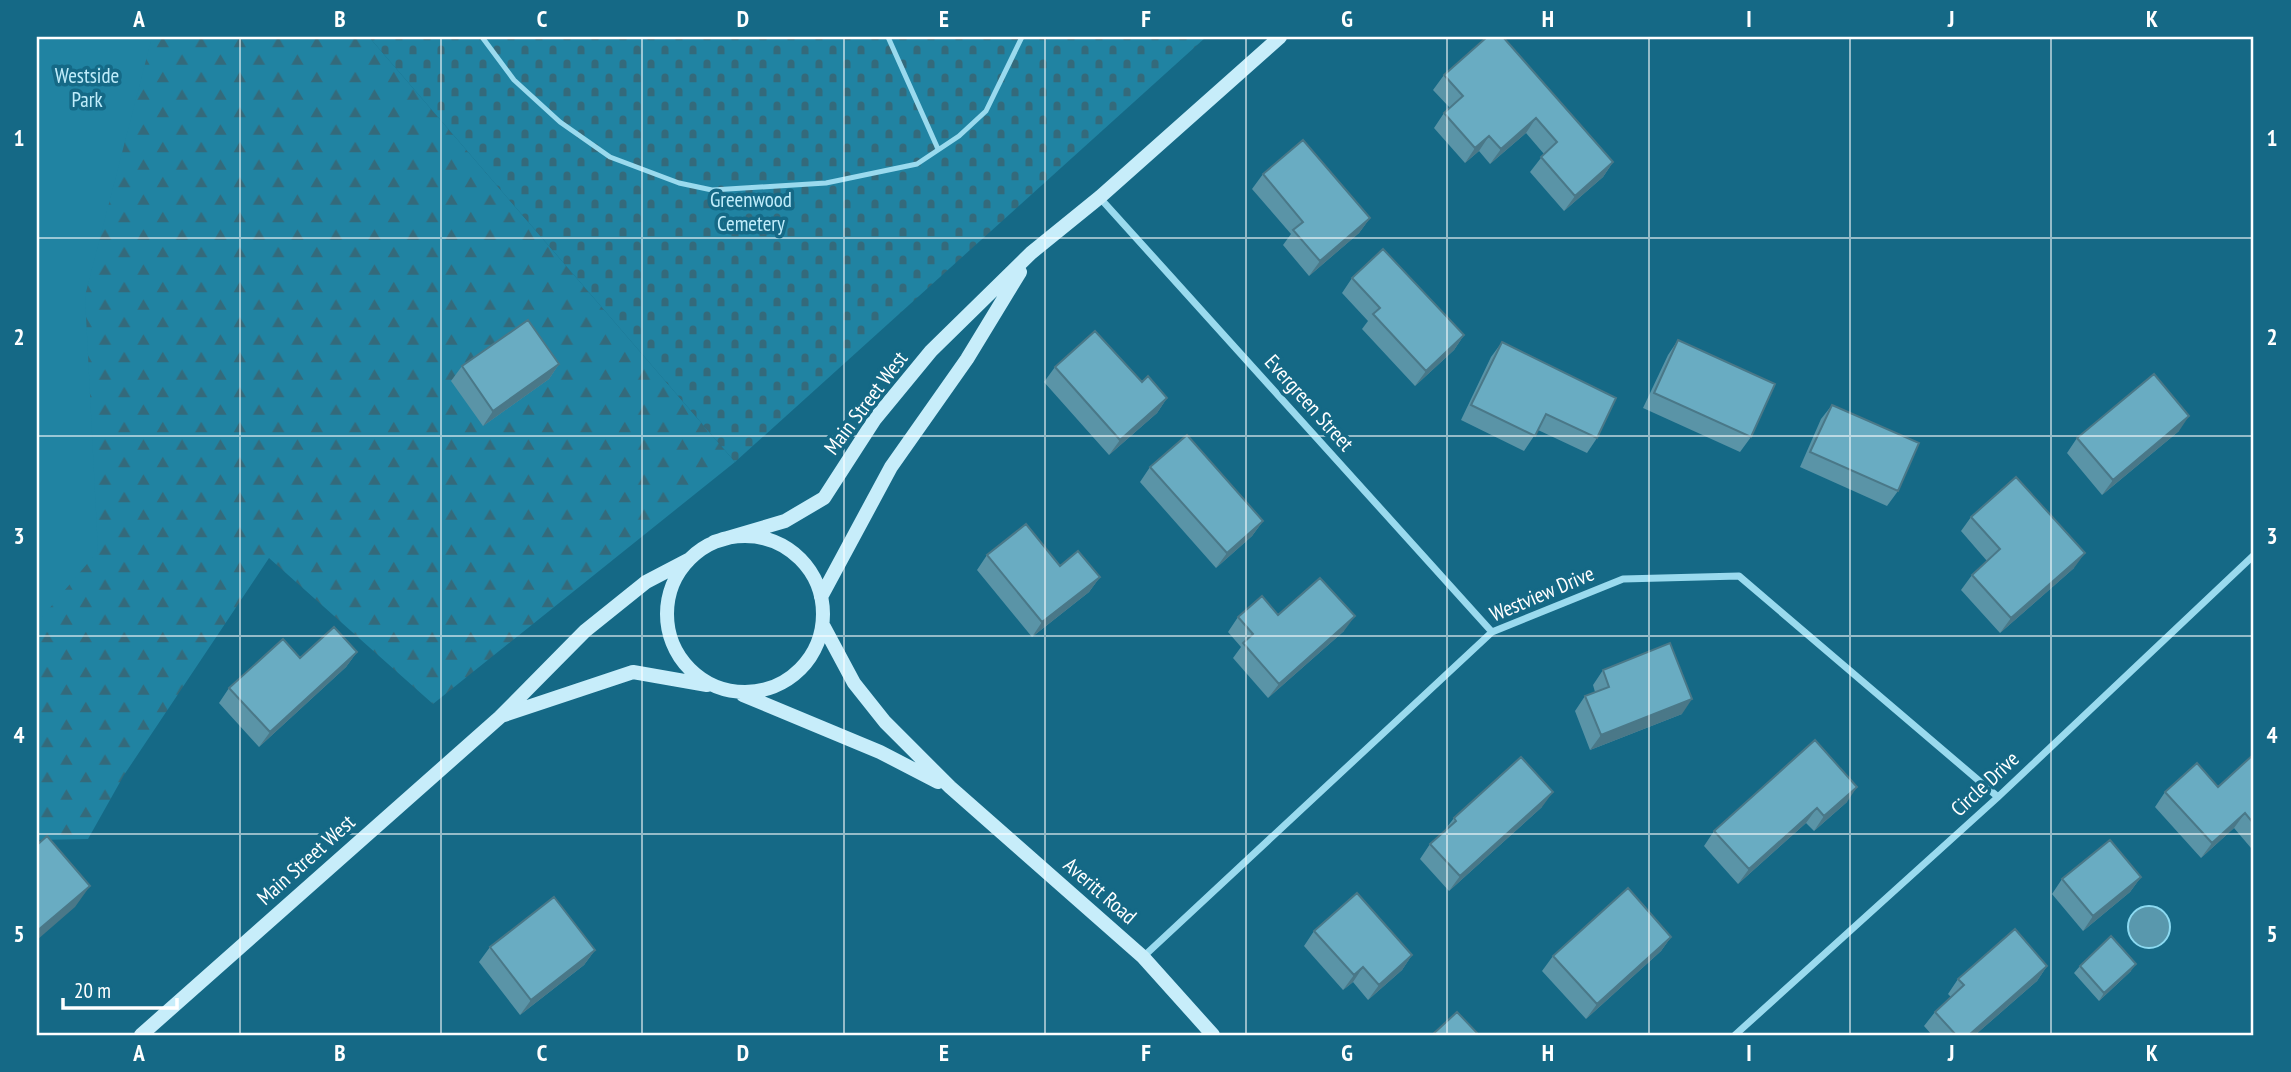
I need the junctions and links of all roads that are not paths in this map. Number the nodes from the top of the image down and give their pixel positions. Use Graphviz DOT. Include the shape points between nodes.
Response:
graph roads {
  1 [pos="482,37"];
  2 [pos="888,37"];
  3 [pos="1021,37"];
  4 [pos="1280,37"];
  5 [pos="938,149"];
  6 [pos="1100,197"];
  7 [pos="1031,253"];
  8 [pos="714,542"];
  9 [pos="2254,555"];
  10 [pos="690,559"];
  11 [pos="821,597"];
  12 [pos="824,627"];
  13 [pos="1492,632"];
  14 [pos="713,686"];
  15 [pos="738,693"];
  16 [pos="500,717"];
  17 [pos="950,788"];
  18 [pos="1998,797"];
  19 [pos="1143,957"];
  20 [pos="141,1035"];
  21 [pos="1213,1035"];
  22 [pos="1735,1035"];
  1 -- 5 [label="lane" via="514,80 560,122 610,157 679,183 712,190 826,183 917,164"];
  2 -- 5 [label="lane"];
  3 -- 5 [label="lane" via="986,111"];
  4 -- 6 [label="main road, Main Street West"];
  6 -- 7 [label="main road, Main Street West"];
  6 -- 13 [label="street, Evergreen Street"];
  7 -- 8 [label="main road, Main Street West" via="931,351 875,419 824,498 785,521"];
  7 -- 11 [label="main road, Main Street West" via="967,359 891,467"];
  8 -- 10 [label="main road"];
  8 -- 11 [label="main road" via="739,536 765,538 788,548 807,566"];
  9 -- 18 [label="street, Circle Drive"];
  10 -- 14 [label="main road" via="676,576 667,601 667,627 675,652 691,672"];
  10 -- 16 [label="main road, Main Street West" via="646,582 585,631"];
  11 -- 12 [label="main road"];
  12 -- 15 [label="main road" via="807,662 788,680 764,690"];
  12 -- 17 [label="main road, Averitt Road" via="854,683"];
  13 -- 18 [label="street, Westview Drive" via="1623,579 1739,576"];
  13 -- 19 [label="street, Westview Drive"];
  14 -- 15 [label="main road"];
  14 -- 16 [label="main road, Main Street West" via="633,672"];
  15 -- 17 [label="main road, Averitt Road" via="880,752"];
  16 -- 20 [label="main road, Main Street West"];
  17 -- 19 [label="main road, Averitt Road"];
  18 -- 22 [label="street, Circle Drive"];
  19 -- 21 [label="main road, Averitt Road"];
}
